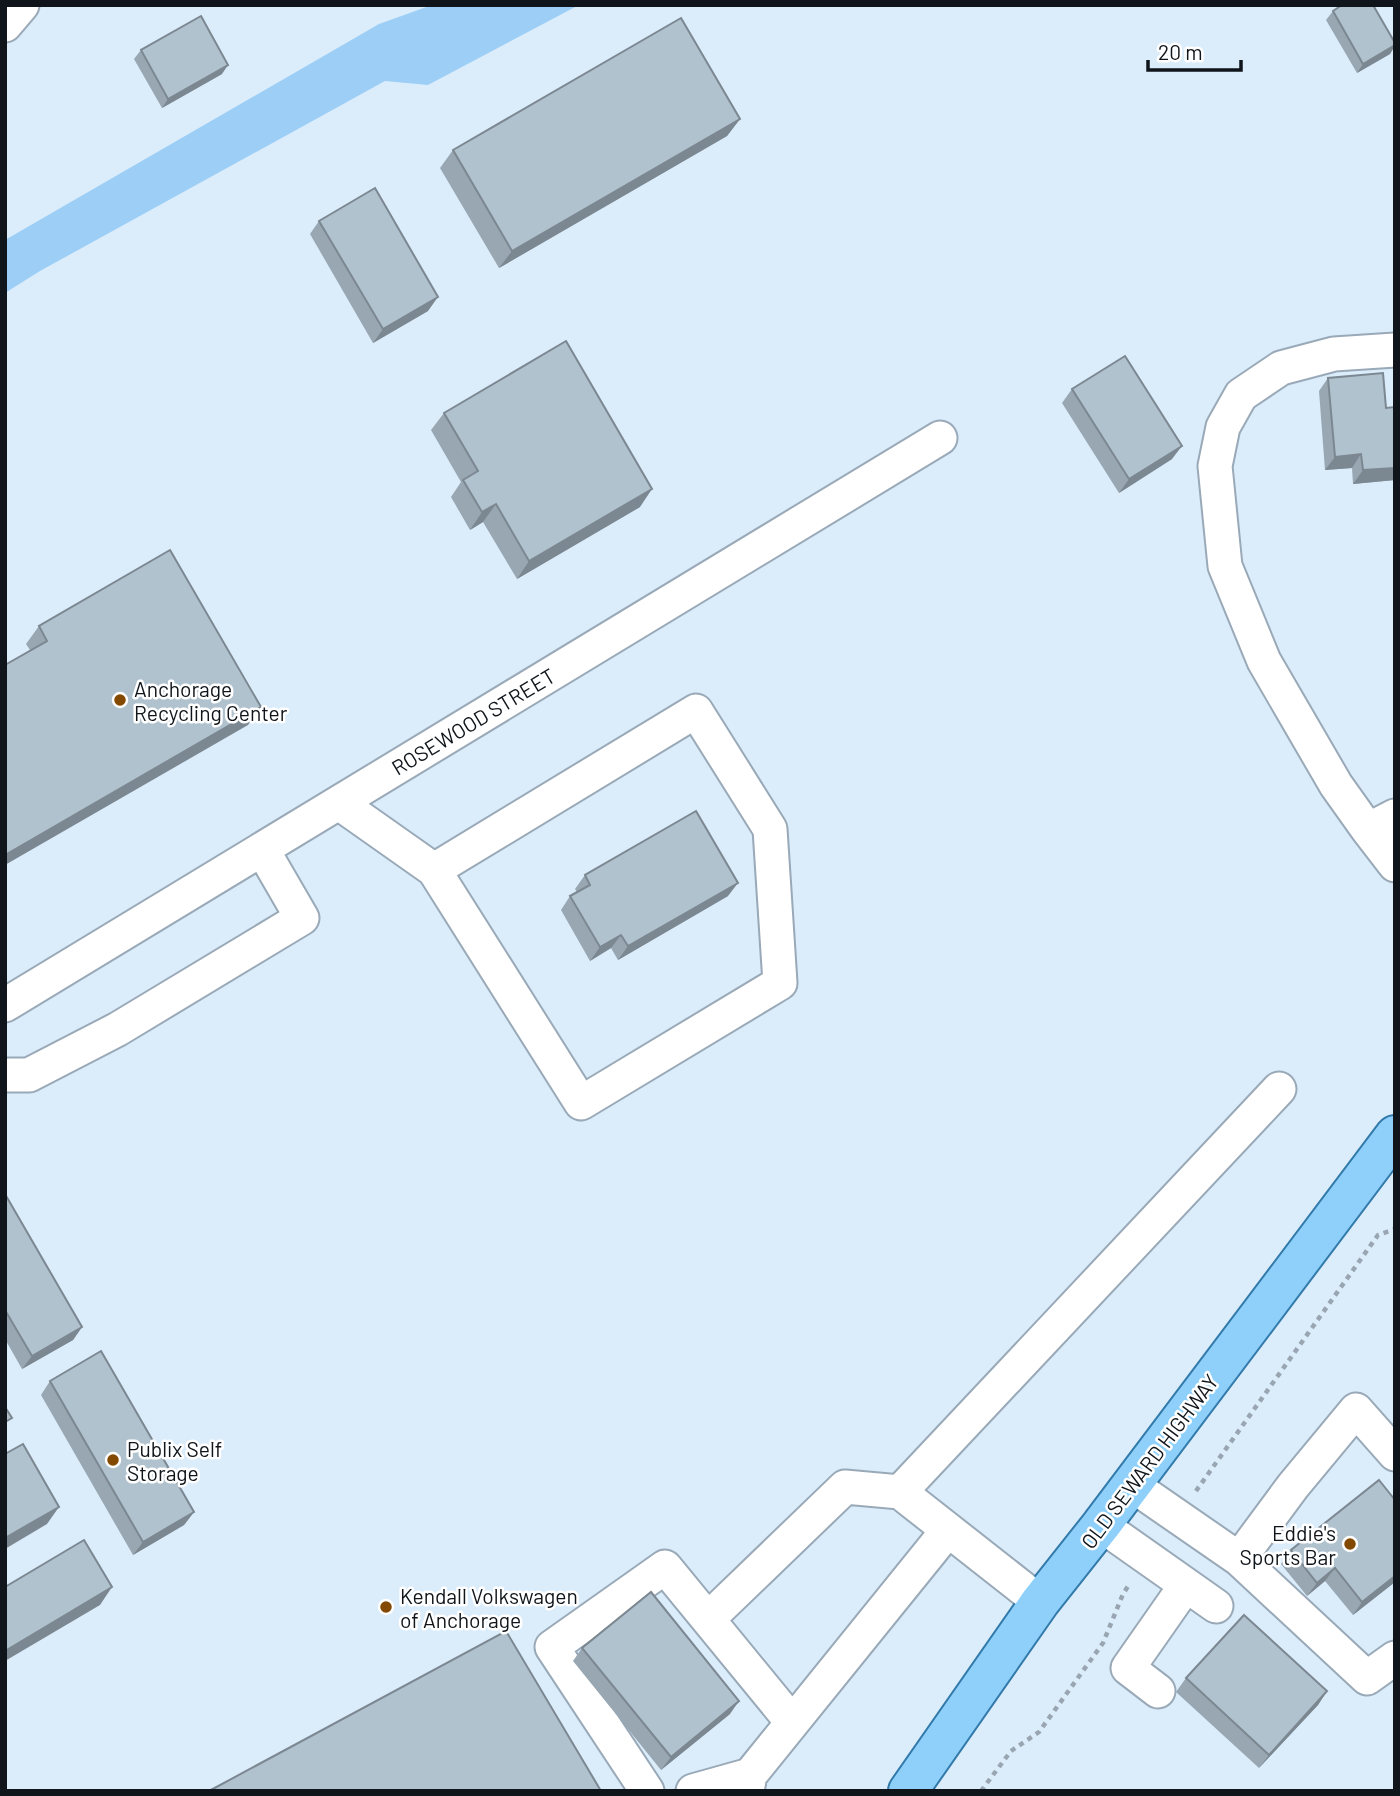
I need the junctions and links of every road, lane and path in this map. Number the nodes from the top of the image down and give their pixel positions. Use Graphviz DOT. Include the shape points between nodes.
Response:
graph roads {
  1 [pos="22,5"];
  2 [pos="5,25"];
  3 [pos="1395,350"];
  4 [pos="940,438"];
  5 [pos="339,803"];
  6 [pos="1381,823"];
  7 [pos="262,849"];
  8 [pos="1395,865"];
  9 [pos="434,870"];
  10 [pos="5,1005"];
  11 [pos="5,1075"];
  12 [pos="1279,1089"];
  13 [pos="1395,1135"];
  14 [pos="1395,1454"];
  15 [pos="1132,1485"];
  16 [pos="901,1492"];
  17 [pos="1101,1525"];
  18 [pos="948,1530"];
  19 [pos="1238,1559"];
  20 [pos="1186,1585"];
  21 [pos="1040,1602"];
  22 [pos="1216,1606"];
  23 [pos="708,1619"];
  24 [pos="1395,1658"];
  25 [pos="1158,1691"];
  26 [pos="792,1722"];
  27 [pos="749,1783"];
  28 [pos="646,1791"];
  29 [pos="693,1791"];
  30 [pos="908,1791"];
  1 -- 2 [label="street"];
  3 -- 6 [label="street" via="1334,354 1281,368 1241,395 1223,427 1215,466 1225,566 1264,661 1336,785"];
  4 -- 5 [label="street, ROSEWOOD STREET"];
  5 -- 7 [label="street, ROSEWOOD STREET"];
  5 -- 9 [label="street"];
  6 -- 8 [label="street"];
  7 -- 10 [label="street, ROSEWOOD STREET"];
  7 -- 11 [label="street" via="302,918 107,1035 29,1075"];
  9 -- 9 [label="street" via="581,1103 780,983 770,829 696,710"];
  12 -- 16 [label="street"];
  13 -- 15 [label="main road, OLD SEWARD HIGHWAY"];
  14 -- 19 [label="street" via="1356,1410"];
  15 -- 17 [label="main road, OLD SEWARD HIGHWAY"];
  15 -- 19 [label="street"];
  16 -- 18 [label="street"];
  16 -- 23 [label="street" via="845,1487"];
  17 -- 20 [label="street"];
  17 -- 21 [label="main road, OLD SEWARD HIGHWAY"];
  18 -- 21 [label="street"];
  18 -- 26 [label="street"];
  19 -- 24 [label="street" via="1367,1678"];
  20 -- 22 [label="street"];
  20 -- 25 [label="street" via="1128,1668"];
  21 -- 30 [label="main road, OLD SEWARD HIGHWAY"];
  23 -- 26 [label="street"];
  23 -- 28 [label="street" via="665,1567 552,1647"];
  26 -- 27 [label="street"];
  27 -- 29 [label="street"];
}
